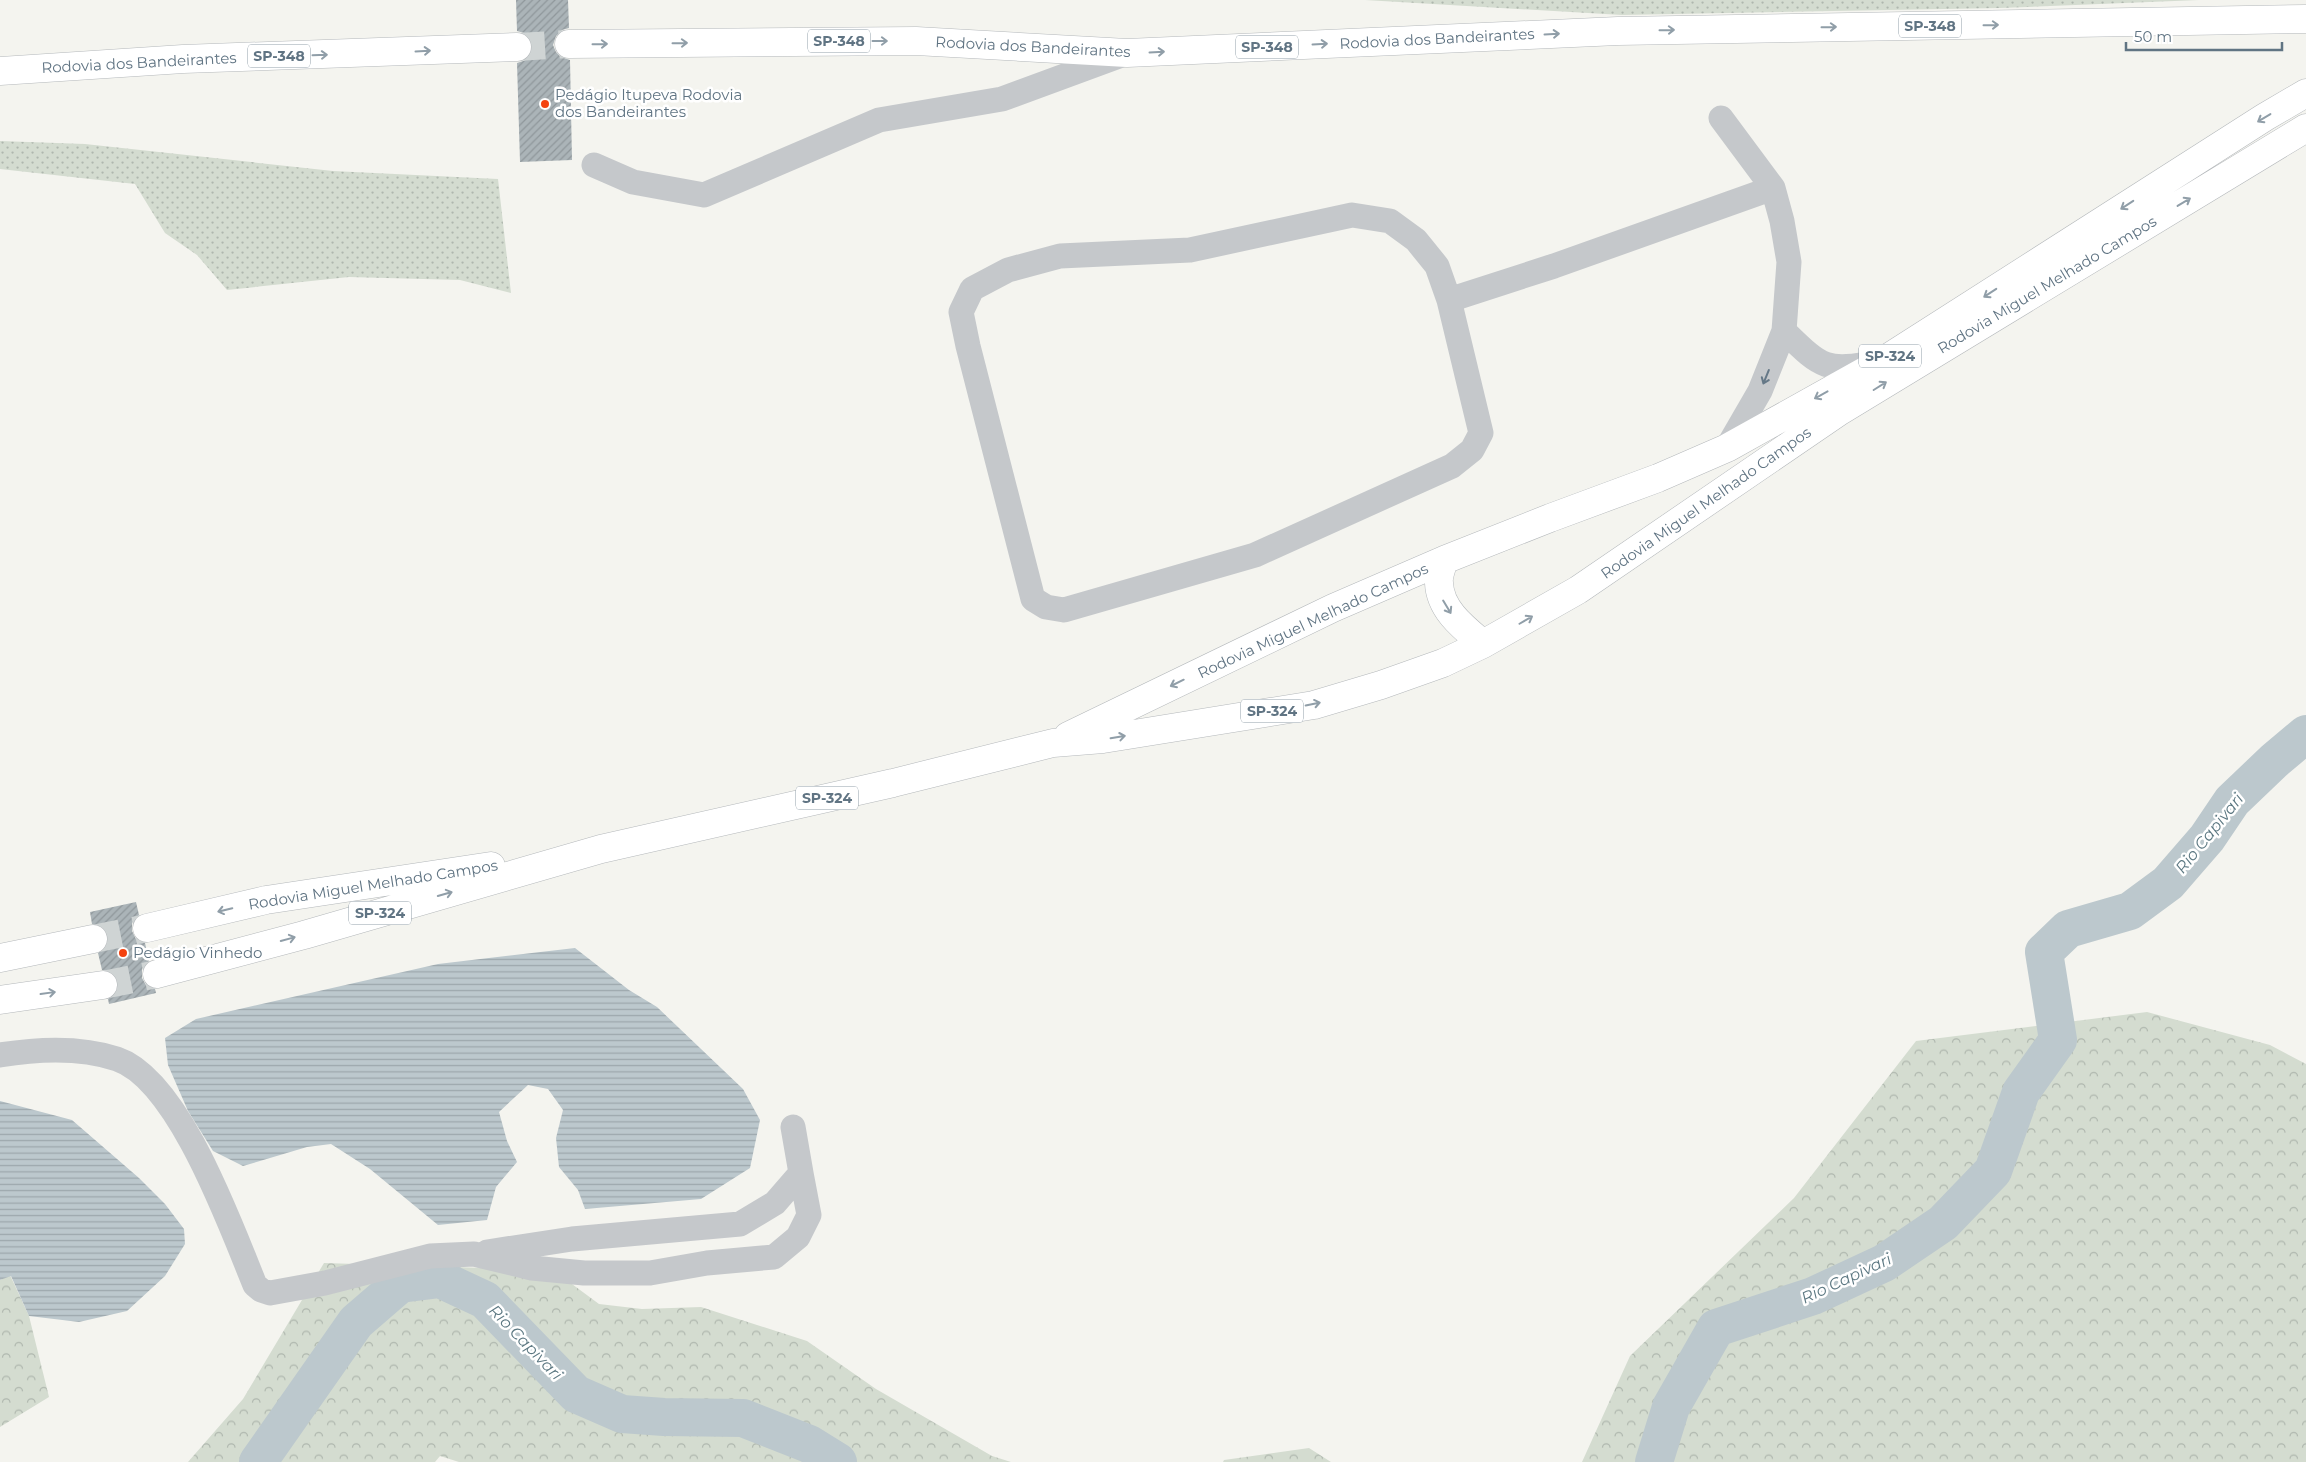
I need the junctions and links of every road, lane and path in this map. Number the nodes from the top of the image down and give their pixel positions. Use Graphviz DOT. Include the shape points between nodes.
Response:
graph roads {
  1 [pos="2306,19"];
  2 [pos="569,44"];
  3 [pos="517,47"];
  4 [pos="1128,53"];
  5 [pos="0,71"];
  6 [pos="2306,94"];
  7 [pos="1721,118"];
  8 [pos="2306,128"];
  9 [pos="2306,138"];
  10 [pos="2254,159"];
  11 [pos="594,166"];
  12 [pos="1773,188"];
  13 [pos="1449,300"];
  14 [pos="1784,332"];
  15 [pos="1883,361"];
  16 [pos="1727,448"];
  17 [pos="1444,560"];
  18 [pos="1483,644"];
  19 [pos="1052,744"];
  20 [pos="601,849"];
  21 [pos="147,928"];
  22 [pos="93,939"];
  23 [pos="0,958"];
  24 [pos="157,974"];
  25 [pos="103,985"];
  26 [pos="0,1000"];
  27 [pos="0,1055"];
  28 [pos="793,1127"];
  29 [pos="801,1172"];
  30 [pos="474,1254"];
  4 -- 1 [label="highway, Rodovia dos Bandeirantes / SP-348, one-way" via="1618,31"];
  2 -- 4 [label="highway, Rodovia dos Bandeirantes / SP-348, one-way" via="916,41"];
  5 -- 3 [label="highway, Rodovia dos Bandeirantes / SP-348, one-way" via="184,59"];
  4 -- 11 [label="street" via="1002,99 879,120 704,195 633,182"];
  6 -- 15 [label="highway, Rodovia Miguel Melhado Campos / SP-324, one-way"];
  7 -- 12 [label="street"];
  8 -- 10 [label="highway, Rodovia Miguel Melhado Campos / SP-324"];
  9 -- 10 [label="street"];
  18 -- 10 [label="highway, Rodovia Miguel Melhado Campos / SP-324, one-way" via="1632,555 1730,484 1840,411"];
  12 -- 13 [label="street"];
  12 -- 14 [label="street" via="1789,262"];
  13 -- 13 [label="street" via="1481,432 1472,450 1452,466 1255,555 1064,610 1046,607 1033,599 966,338 961,312 972,289 1008,270 1060,256 1190,250 1352,215 1390,221 1416,240 1437,266"];
  14 -- 15 [label="street" via="1812,359 1830,367"];
  14 -- 16 [label="street, one-way" via="1760,391"];
  15 -- 16 [label="highway, Rodovia Miguel Melhado Campos / SP-324, one-way"];
  16 -- 17 [label="highway, Rodovia Miguel Melhado Campos / SP-324" via="1658,478"];
  17 -- 18 [label="highway, one-way" via="1438,581 1441,598 1464,629"];
  17 -- 19 [label="highway, Rodovia Miguel Melhado Campos / SP-324, one-way" via="1333,608"];
  19 -- 18 [label="highway, Rodovia Miguel Melhado Campos / SP-324, one-way" via="1103,739 1314,704 1443,663"];
  19 -- 20 [label="highway, Rodovia Miguel Melhado Campos / SP-324"];
  20 -- 21 [label="highway, Rodovia Miguel Melhado Campos / SP-324, one-way" via="266,900"];
  24 -- 20 [label="highway, Rodovia Miguel Melhado Campos / SP-324, one-way"];
  22 -- 23 [label="highway"];
  26 -- 25 [label="highway, one-way"];
  27 -- 30 [label="street" via="87,1052 118,1060 146,1077 164,1097 197,1152 217,1191 255,1285 261,1290 270,1293 325,1283 430,1256"];
  28 -- 29 [label="street"];
  29 -- 30 [label="street" via="775,1203 740,1224 572,1239"];
  29 -- 30 [label="street" via="809,1215 798,1237 774,1257 650,1273 584,1273 532,1268"];
}
